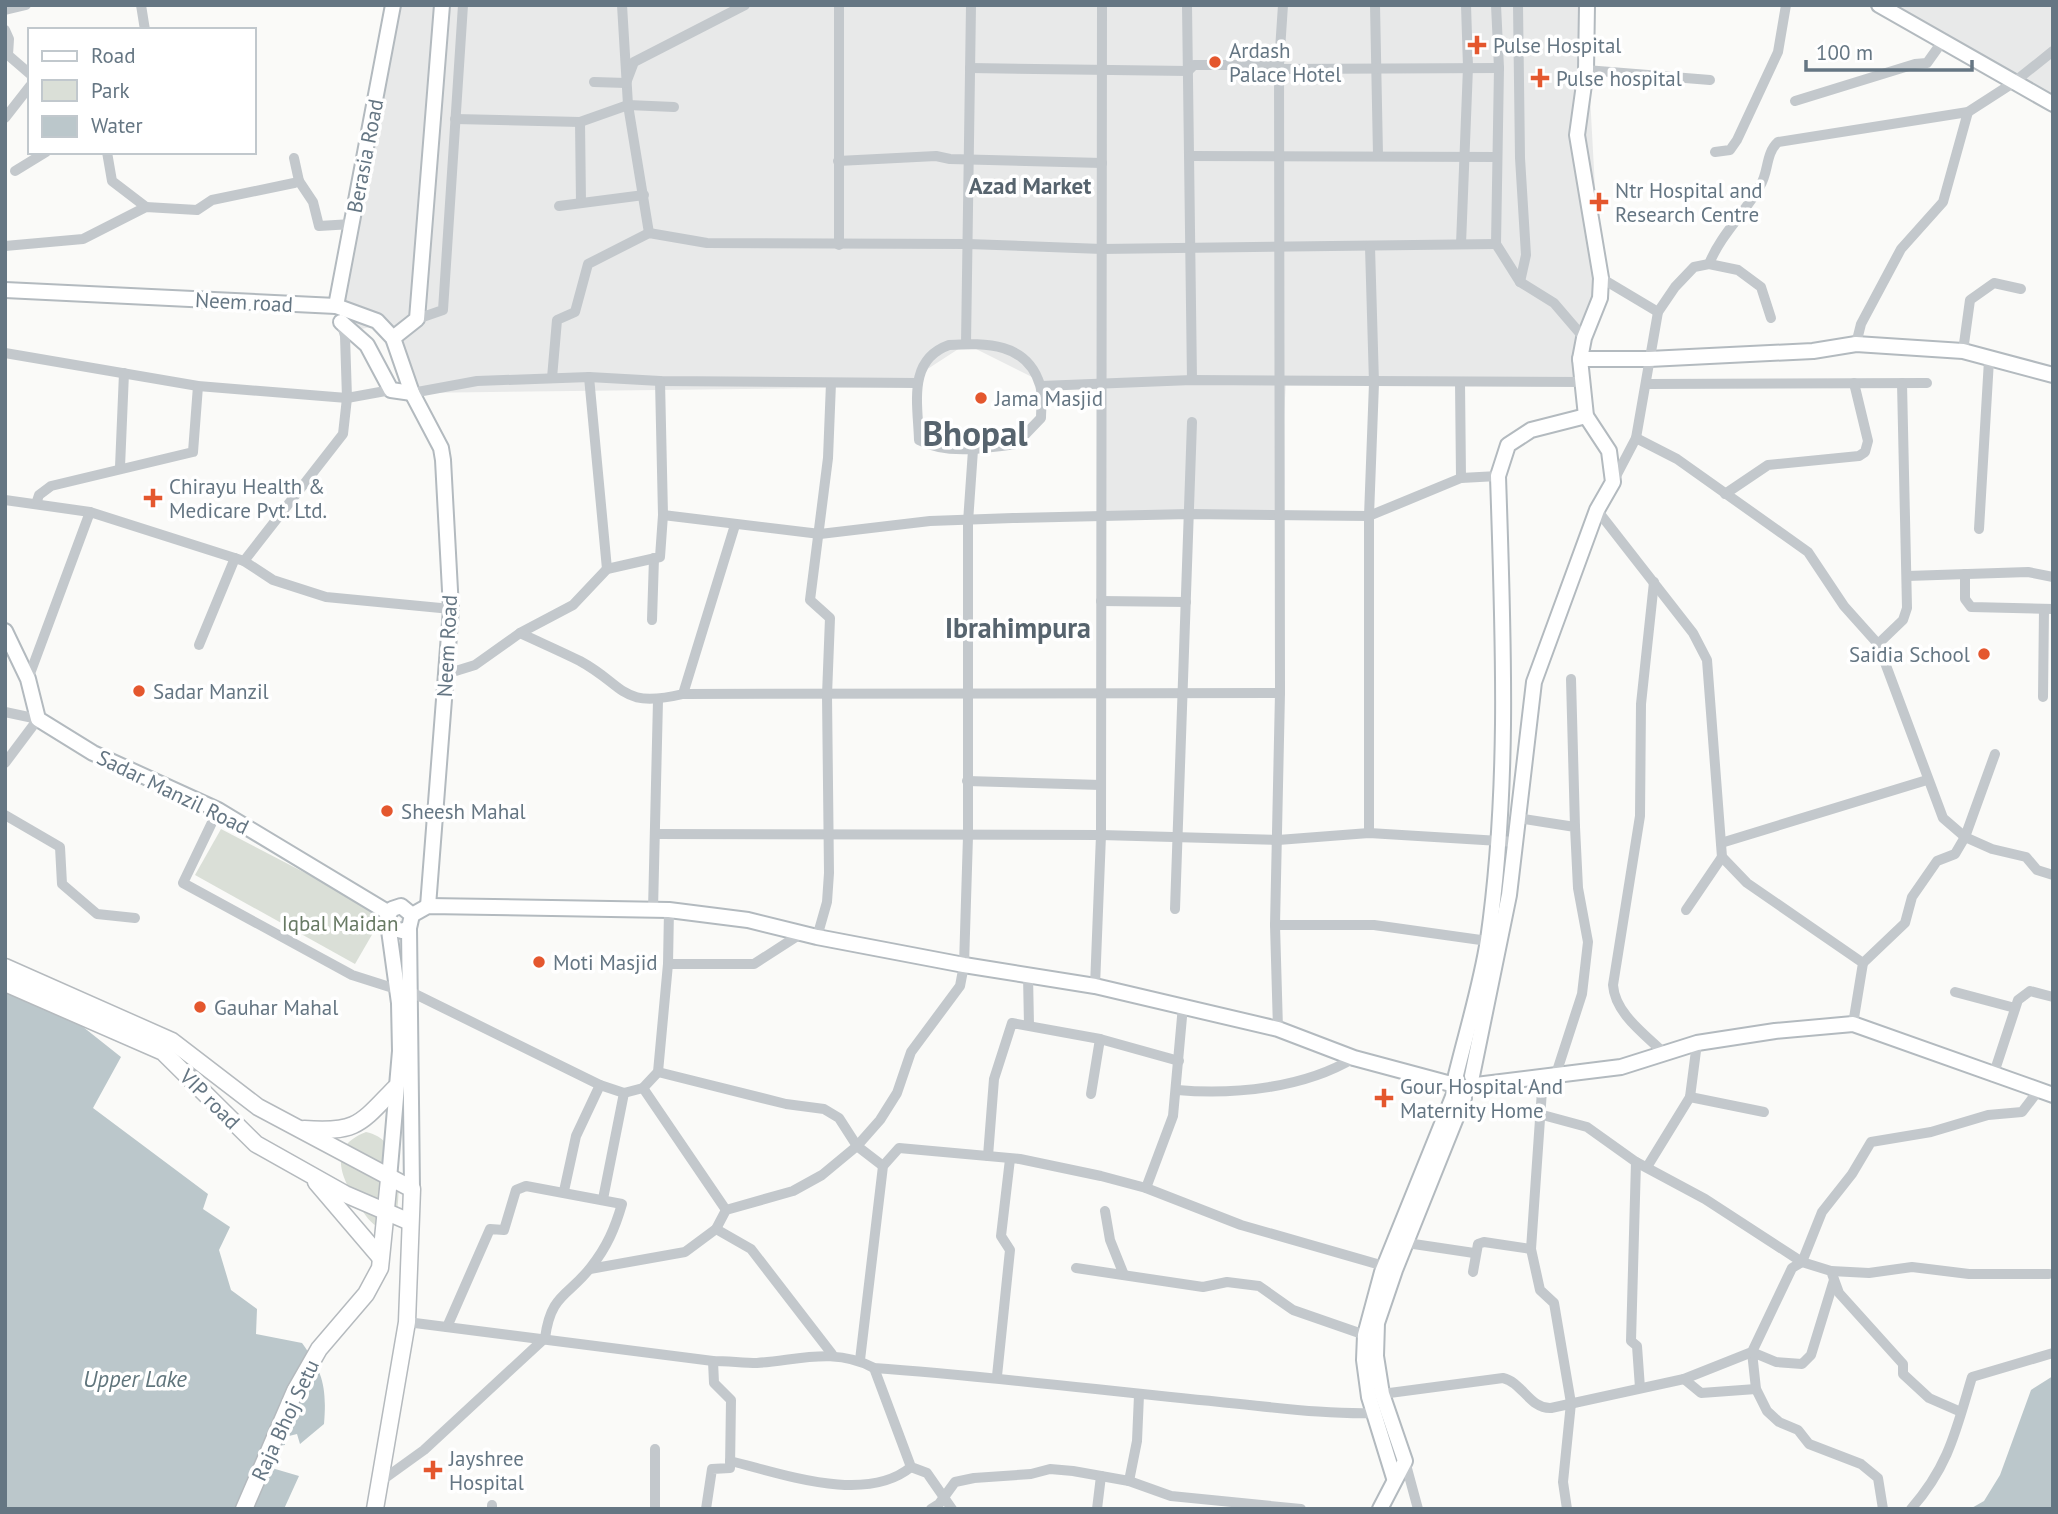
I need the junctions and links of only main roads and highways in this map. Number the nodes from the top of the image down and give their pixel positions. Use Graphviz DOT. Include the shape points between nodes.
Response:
graph roads {
  1 [pos="393,5"];
  2 [pos="442,5"];
  3 [pos="1587,5"];
  4 [pos="1879,5"];
  5 [pos="2053,104"];
  6 [pos="5,290"];
  7 [pos="336,306"];
  8 [pos="341,322"];
  9 [pos="393,338"];
  10 [pos="1580,359"];
  11 [pos="2053,375"];
  12 [pos="412,393"];
  13 [pos="1586,416"];
  14 [pos="5,631"];
  15 [pos="1500,768"];
  16 [pos="1523,771"];
  17 [pos="428,906"];
  18 [pos="388,918"];
  19 [pos="410,922"];
  20 [pos="1494,942"];
  21 [pos="5,967"];
  22 [pos="5,984"];
  23 [pos="402,990"];
  24 [pos="128,1028"];
  25 [pos="1474,1080"];
  26 [pos="395,1088"];
  27 [pos="1456,1088"];
  28 [pos="2045,1093"];
  29 [pos="298,1129"];
  30 [pos="310,1175"];
  31 [pos="389,1180"];
  32 [pos="412,1189"];
  33 [pos="386,1212"];
  34 [pos="410,1222"];
  35 [pos="380,1262"];
  36 [pos="1390,1268"];
  37 [pos="1381,1413"];
  38 [pos="1394,1478"];
  39 [pos="244,1509"];
  40 [pos="375,1509"];
  41 [pos="1380,1509"];
  1 -- 7 [label="main road, Berasia Road"];
  2 -- 9 [label="main road" via="417,319"];
  3 -- 10 [label="main road" via="1586,70 1577,135 1601,278 1600,299"];
  4 -- 5 [label="main road"];
  6 -- 7 [label="main road, Neem road"];
  7 -- 9 [label="main road, Neem road" via="376,321"];
  8 -- 12 [label="main road" via="367,345 391,390"];
  9 -- 12 [label="main road"];
  10 -- 11 [label="main road" via="1814,351 1856,344 1963,351"];
  10 -- 13 [label="main road"];
  12 -- 17 [label="main road, Neem Road" via="441,448 451,609"];
  13 -- 15 [label="main road" via="1531,430 1508,445 1498,476 1505,683"];
  13 -- 16 [label="main road" via="1609,451 1612,482 1597,510 1534,682"];
  14 -- 18 [label="main road, Sadar Manzil Road" via="28,679 38,719 93,753 218,810"];
  15 -- 16 [label="main road"];
  15 -- 20 [label="main road"];
  16 -- 20 [label="main road" via="1516,842"];
  17 -- 19 [label="main road"];
  17 -- 27 [label="main road" via="669,910 748,920 1183,1006 1278,1030"];
  18 -- 19 [label="main road" via="395,930"];
  18 -- 19 [label="main road" via="401,906"];
  18 -- 23 [label="main road"];
  19 -- 23 [label="main road"];
  20 -- 25 [label="main road"];
  20 -- 27 [label="main road"];
  21 -- 24 [label="main road, VIP road"];
  22 -- 24 [label="main road, VIP road"];
  23 -- 26 [label="main road"];
  23 -- 32 [label="main road"];
  24 -- 29 [label="main road, VIP road" via="173,1041 258,1107"];
  24 -- 30 [label="main road, VIP road" via="163,1052 256,1143"];
  25 -- 27 [label="main road" via="1463,1073"];
  25 -- 27 [label="main road" via="1472,1096"];
  25 -- 28 [label="main road" via="1621,1067 1697,1043 1853,1024"];
  26 -- 29 [label="main road" via="354,1127 335,1132"];
  26 -- 31 [label="main road"];
  27 -- 36 [label="main road"];
  27 -- 36 [label="main road" via="1407,1243"];
  29 -- 31 [label="main road, VIP road"];
  30 -- 33 [label="main road, VIP road"];
  30 -- 35 [label="main road"];
  31 -- 32 [label="main road, VIP road"];
  31 -- 33 [label="main road"];
  32 -- 34 [label="main road"];
  33 -- 34 [label="main road, VIP road"];
  33 -- 35 [label="main road"];
  34 -- 40 [label="main road" via="407,1322"];
  35 -- 39 [label="main road, Raja Bhoj Setu" via="366,1294 319,1349 295,1391"];
  36 -- 37 [label="main road" via="1377,1323"];
  36 -- 37 [label="main road" via="1365,1335 1364,1360"];
  37 -- 38 [label="main road"];
  37 -- 38 [label="main road" via="1405,1461"];
  38 -- 41 [label="main road"];
}
